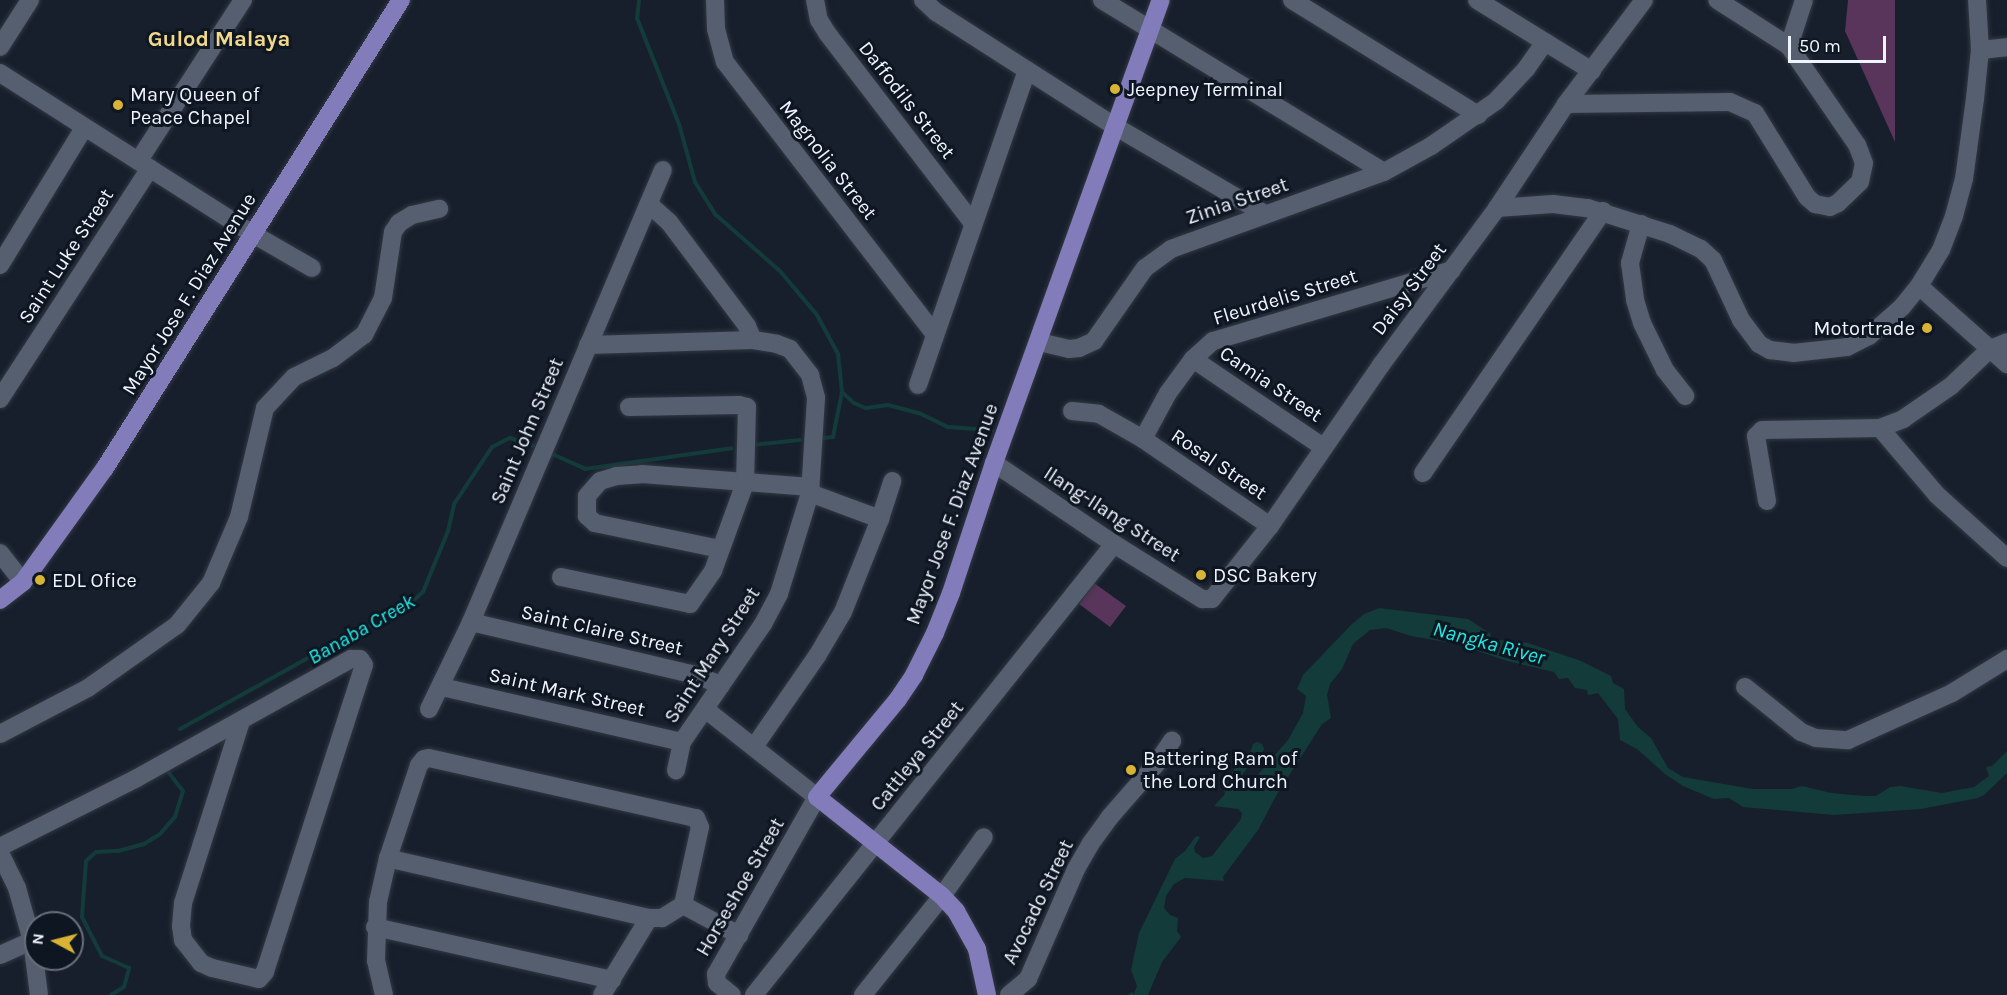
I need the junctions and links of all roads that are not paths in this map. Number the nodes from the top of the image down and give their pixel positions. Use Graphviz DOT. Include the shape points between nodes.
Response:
graph roads {
  1 [pos="30,0"];
  2 [pos="243,0"];
  3 [pos="402,0"];
  4 [pos="715,0"];
  5 [pos="814,0"];
  6 [pos="923,0"];
  7 [pos="1102,0"];
  8 [pos="1161,0"];
  9 [pos="1292,0"];
  10 [pos="1477,0"];
  11 [pos="1644,0"];
  12 [pos="1717,0"];
  13 [pos="1804,0"];
  14 [pos="1977,0"];
  15 [pos="1151,29"];
  16 [pos="1545,42"];
  17 [pos="1789,46"];
  18 [pos="0,47"];
  19 [pos="2007,47"];
  20 [pos="1980,50"];
  21 [pos="1027,70"];
  22 [pos="1592,71"];
  23 [pos="0,73"];
  24 [pos="1582,104"];
  25 [pos="1478,114"];
  26 [pos="1116,127"];
  27 [pos="84,128"];
  28 [pos="144,164"];
  29 [pos="663,170"];
  30 [pos="1384,172"];
  31 [pos="650,205"];
  32 [pos="1497,208"];
  33 [pos="439,209"];
  34 [pos="1603,211"];
  35 [pos="1265,214"];
  36 [pos="973,223"];
  37 [pos="1641,224"];
  38 [pos="254,234"];
  39 [pos="0,266"];
  40 [pos="312,267"];
  41 [pos="1452,270"];
  42 [pos="1919,286"];
  43 [pos="935,335"];
  44 [pos="753,340"];
  45 [pos="1039,342"];
  46 [pos="2007,342"];
  47 [pos="588,345"];
  48 [pos="1990,350"];
  49 [pos="1193,359"];
  50 [pos="2007,364"];
  51 [pos="918,385"];
  52 [pos="1685,396"];
  53 [pos="0,399"];
  54 [pos="629,407"];
  55 [pos="1072,411"];
  56 [pos="1880,428"];
  57 [pos="1143,439"];
  58 [pos="1323,447"];
  59 [pos="994,463"];
  60 [pos="1423,473"];
  61 [pos="892,481"];
  62 [pos="745,483"];
  63 [pos="810,490"];
  64 [pos="1767,501"];
  65 [pos="880,519"];
  66 [pos="1270,526"];
  67 [pos="1114,544"];
  68 [pos="720,549"];
  69 [pos="0,553"];
  70 [pos="2007,558"];
  71 [pos="561,577"];
  72 [pos="23,582"];
  73 [pos="0,600"];
  74 [pos="1207,600"];
  75 [pos="471,622"];
  76 [pos="2007,659"];
  77 [pos="721,686"];
  78 [pos="442,687"];
  79 [pos="1745,687"];
  80 [pos="429,709"];
  81 [pos="705,709"];
  82 [pos="241,721"];
  83 [pos="0,734"];
  84 [pos="1172,741"];
  85 [pos="682,742"];
  86 [pos="754,747"];
  87 [pos="676,770"];
  88 [pos="817,797"];
  89 [pos="984,837"];
  90 [pos="875,844"];
  91 [pos="0,847"];
  92 [pos="0,853"];
  93 [pos="388,858"];
  94 [pos="942,896"];
  95 [pos="683,905"];
  96 [pos="24,913"];
  97 [pos="650,918"];
  98 [pos="375,927"];
  99 [pos="739,935"];
  100 [pos="24,944"];
  101 [pos="0,955"];
  102 [pos="36,971"];
  103 [pos="607,988"];
  104 [pos="39,995"];
  105 [pos="384,995"];
  106 [pos="732,995"];
  107 [pos="754,995"];
  108 [pos="863,995"];
  109 [pos="987,995"];
  110 [pos="1009,995"];
  1 -- 18 [label="street"];
  2 -- 28 [label="street, Saint Luke Street"];
  3 -- 38 [label="main road, Mayor Jose F. Diaz Avenue"];
  4 -- 43 [label="street, Magnolia Street" via="716,29 725,62"];
  5 -- 36 [label="street, Daffodils Street" via="827,33"];
  6 -- 21 [label="street"];
  7 -- 15 [label="street"];
  8 -- 15 [label="main road, Mayor Jose F. Diaz Avenue"];
  9 -- 25 [label="street"];
  10 -- 16 [label="street"];
  11 -- 22 [label="street, Daisy Street"];
  12 -- 17 [label="street"];
  13 -- 17 [label="street"];
  14 -- 20 [label="street"];
  15 -- 26 [label="main road, Mayor Jose F. Diaz Avenue"];
  15 -- 30 [label="street"];
  16 -- 22 [label="street"];
  16 -- 25 [label="street, Zinia Street" via="1512,85"];
  17 -- 24 [label="street" via="1857,145 1864,163 1860,182 1830,207 1815,204 1808,197 1755,113 1730,102"];
  19 -- 20 [label="street"];
  20 -- 42 [label="street" via="1970,145 1961,188 1941,250"];
  21 -- 26 [label="street"];
  21 -- 36 [label="street"];
  22 -- 24 [label="street, Daisy Street"];
  23 -- 27 [label="street"];
  24 -- 32 [label="street, Daisy Street"];
  25 -- 30 [label="street, Zinia Street"];
  26 -- 35 [label="street"];
  26 -- 45 [label="main road, Mayor Jose F. Diaz Avenue"];
  27 -- 28 [label="street"];
  27 -- 39 [label="street"];
  28 -- 38 [label="street"];
  28 -- 53 [label="street, Saint Luke Street"];
  29 -- 31 [label="street, Saint John Street"];
  30 -- 35 [label="street, Zinia Street"];
  31 -- 44 [label="street" via="676,231 747,326"];
  31 -- 47 [label="street, Saint John Street"];
  32 -- 34 [label="street" via="1552,204"];
  32 -- 41 [label="street, Daisy Street"];
  33 -- 83 [label="street" via="412,214 393,232 383,298 364,335 333,358 294,377 265,408 239,517 211,583 177,625 88,688"];
  34 -- 37 [label="street"];
  34 -- 60 [label="street"];
  35 -- 45 [label="street, Zinia Street" via="1156,258 1094,341 1069,349"];
  36 -- 43 [label="street"];
  37 -- 42 [label="street" via="1701,249 1713,260 1749,334 1770,350 1807,353 1847,347 1884,324"];
  37 -- 52 [label="street" via="1630,263 1635,300 1665,370"];
  38 -- 40 [label="street"];
  38 -- 72 [label="main road, Mayor Jose F. Diaz Avenue" via="105,468"];
  41 -- 49 [label="street, Fleurdelis Street" via="1213,341"];
  41 -- 58 [label="street, Daisy Street"];
  42 -- 48 [label="street"];
  43 -- 51 [label="street"];
  44 -- 47 [label="street, Saint Mary Street"];
  44 -- 63 [label="street, Saint Mary Street" via="790,349 810,375 816,398"];
  45 -- 59 [label="main road, Mayor Jose F. Diaz Avenue"];
  46 -- 48 [label="street"];
  47 -- 75 [label="street, Saint John Street"];
  48 -- 50 [label="street"];
  48 -- 56 [label="street" via="1951,386 1903,419"];
  49 -- 57 [label="street, Fleurdelis Street" via="1168,393"];
  49 -- 58 [label="street, Camia Street"];
  54 -- 62 [label="street" via="747,407"];
  55 -- 57 [label="street, Rosal Street" via="1099,414"];
  56 -- 64 [label="street" via="1762,430 1756,436"];
  56 -- 70 [label="street" via="1937,495"];
  57 -- 66 [label="street, Rosal Street"];
  58 -- 66 [label="street, Daisy Street"];
  59 -- 67 [label="street, Ilang-Ilang Street"];
  59 -- 88 [label="main road, Mayor Jose F. Diaz Avenue" via="951,593 914,675"];
  61 -- 65 [label="street"];
  62 -- 63 [label="street"];
  62 -- 68 [label="street"];
  62 -- 68 [label="street" via="642,474 616,476 591,488 585,507 587,516 595,523"];
  63 -- 65 [label="street"];
  63 -- 77 [label="street, Saint Mary Street" via="779,594"];
  65 -- 86 [label="street" via="843,612"];
  66 -- 74 [label="street, Daisy Street" via="1212,599"];
  67 -- 74 [label="street, Ilang-Ilang Street"];
  67 -- 90 [label="street, Cattleya Street"];
  68 -- 71 [label="street" via="713,571 690,604"];
  69 -- 72 [label="street"];
  72 -- 73 [label="main road, Mayor Jose F. Diaz Avenue"];
  75 -- 77 [label="street, Saint Claire Street" via="700,676"];
  75 -- 78 [label="street, Saint John Street"];
  76 -- 79 [label="street" via="1952,693 1848,740 1816,738 1801,732"];
  77 -- 81 [label="street, Saint Mary Street"];
  78 -- 80 [label="street, Saint John Street"];
  78 -- 85 [label="street, Saint Mark Street"];
  81 -- 85 [label="street, Saint Mary Street"];
  81 -- 86 [label="street"];
  82 -- 82 [label="street" via="183,903 181,926 183,940 201,963 259,979 266,972 364,665 360,659 351,659"];
  82 -- 91 [label="street"];
  84 -- 110 [label="street, Avocado Street" via="1091,843 1028,979"];
  85 -- 87 [label="street, Saint Mary Street"];
  86 -- 88 [label="street"];
  88 -- 90 [label="main road"];
  88 -- 99 [label="street, Horseshoe Street"];
  89 -- 94 [label="street"];
  90 -- 94 [label="main road"];
  90 -- 107 [label="street, Cattleya Street"];
  92 -- 96 [label="street"];
  93 -- 95 [label="street" via="419,765 429,758 696,818 699,828"];
  93 -- 97 [label="street"];
  93 -- 98 [label="street"];
  94 -- 108 [label="street"];
  94 -- 109 [label="main road" via="968,929 977,949"];
  95 -- 97 [label="street" via="666,916"];
  95 -- 99 [label="street"];
  97 -- 103 [label="street"];
  98 -- 103 [label="street"];
  98 -- 105 [label="street" via="376,961"];
  99 -- 106 [label="street, Horseshoe Street" via="715,979"];
  100 -- 101 [label="street"];
  102 -- 104 [label="street"];
}
